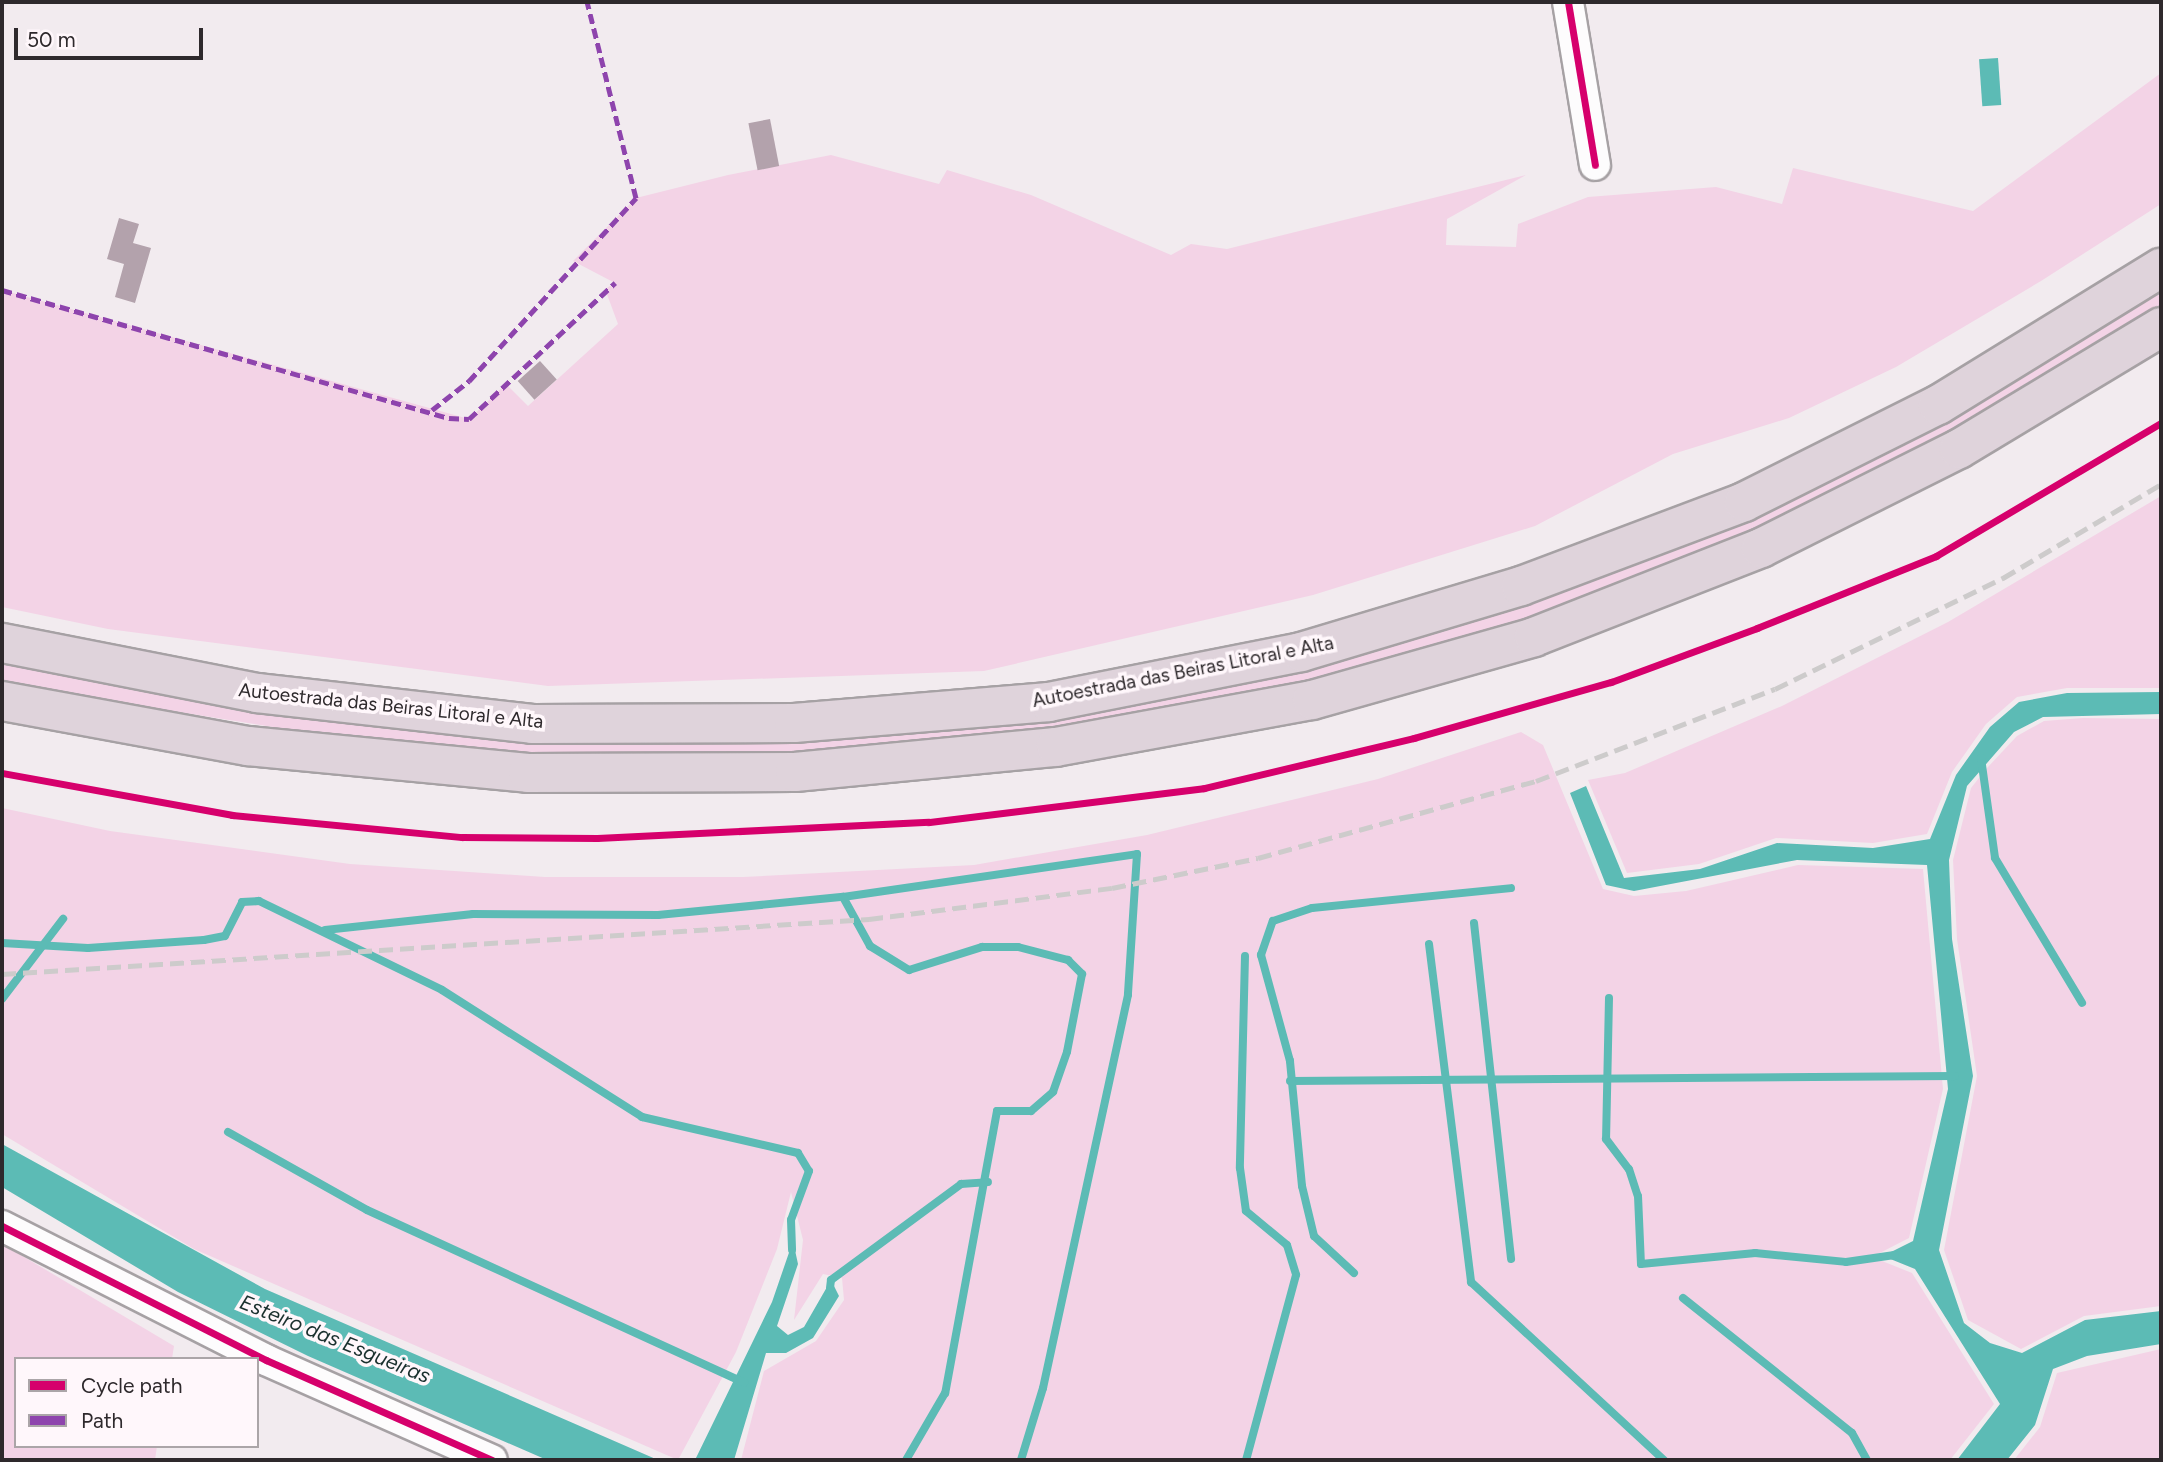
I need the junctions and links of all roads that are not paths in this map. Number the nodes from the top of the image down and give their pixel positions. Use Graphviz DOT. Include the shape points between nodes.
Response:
graph roads {
  1 [pos="1568,2"];
  2 [pos="1595,165"];
  3 [pos="2161,268"];
  4 [pos="2161,327"];
  5 [pos="2,643"];
  6 [pos="2,701"];
  7 [pos="2,1226"];
  8 [pos="492,1460"];
  1 -- 2 [label="street"];
  3 -- 5 [label="highway, Autoestrada das Beiras Litoral e Alta" via="1938,405 1744,502 1521,586 1301,652 1049,702 794,723 532,724 257,693"];
  4 -- 6 [label="highway" via="1959,449 1761,548 1534,637 1312,700 1056,747 795,772 527,773 248,746"];
  7 -- 8 [label="street" via="266,1360"];
}
